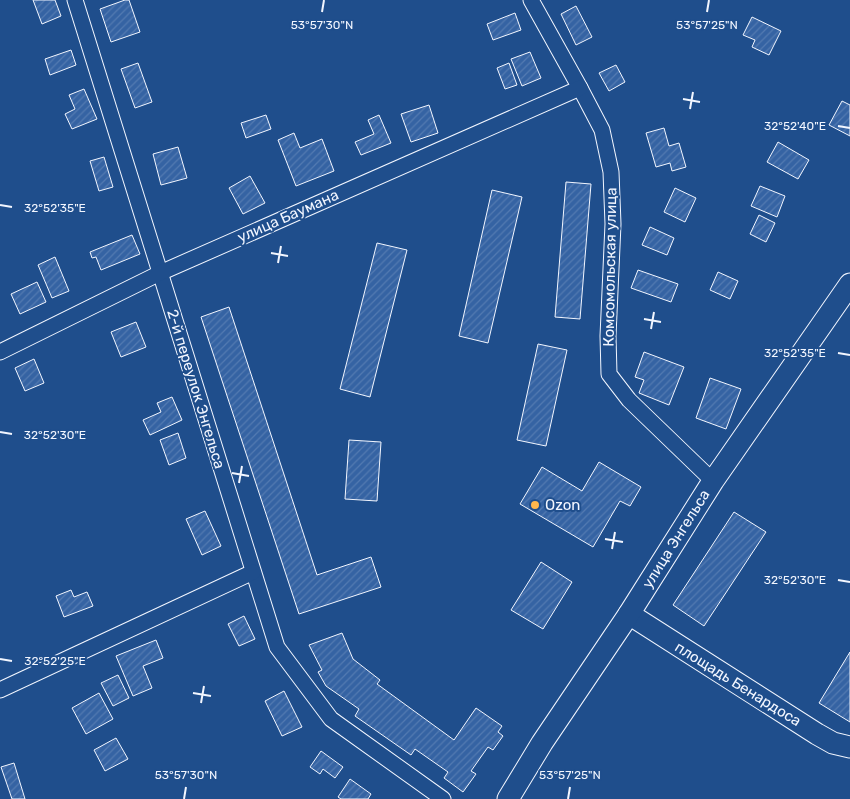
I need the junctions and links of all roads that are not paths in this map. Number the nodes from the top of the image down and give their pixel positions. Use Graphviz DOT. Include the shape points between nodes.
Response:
graph roads {
  1 [pos="75,0"];
  2 [pos="531,0"];
  3 [pos="580,88"];
  4 [pos="160,273"];
  5 [pos="850,284"];
  6 [pos="0,352"];
  7 [pos="713,481"];
  8 [pos="253,572"];
  9 [pos="629,614"];
  10 [pos="0,690"];
  11 [pos="850,747"];
  12 [pos="443,799"];
  13 [pos="508,799"];
  1 -- 4 [label="street, 2-й переулок Энгельса"];
  2 -- 3 [label="street, Комсомольская улица"];
  3 -- 4 [label="street, улица Баумана"];
  3 -- 7 [label="street, Комсомольская улица" via="602,130 611,172 613,224 609,374 629,400"];
  4 -- 6 [label="street, улица Баумана"];
  4 -- 8 [label="street, 2-й переулок Энгельса"];
  5 -- 7 [label="street, улица Энгельса"];
  7 -- 9 [label="street, улица Энгельса"];
  8 -- 10 [label="street"];
  8 -- 12 [label="street, 2-й переулок Энгельса" via="277,647 331,719"];
  9 -- 11 [label="street, площадь Бенардоса" via="817,734 833,743"];
  9 -- 13 [label="street, улица Энгельса"];
}
